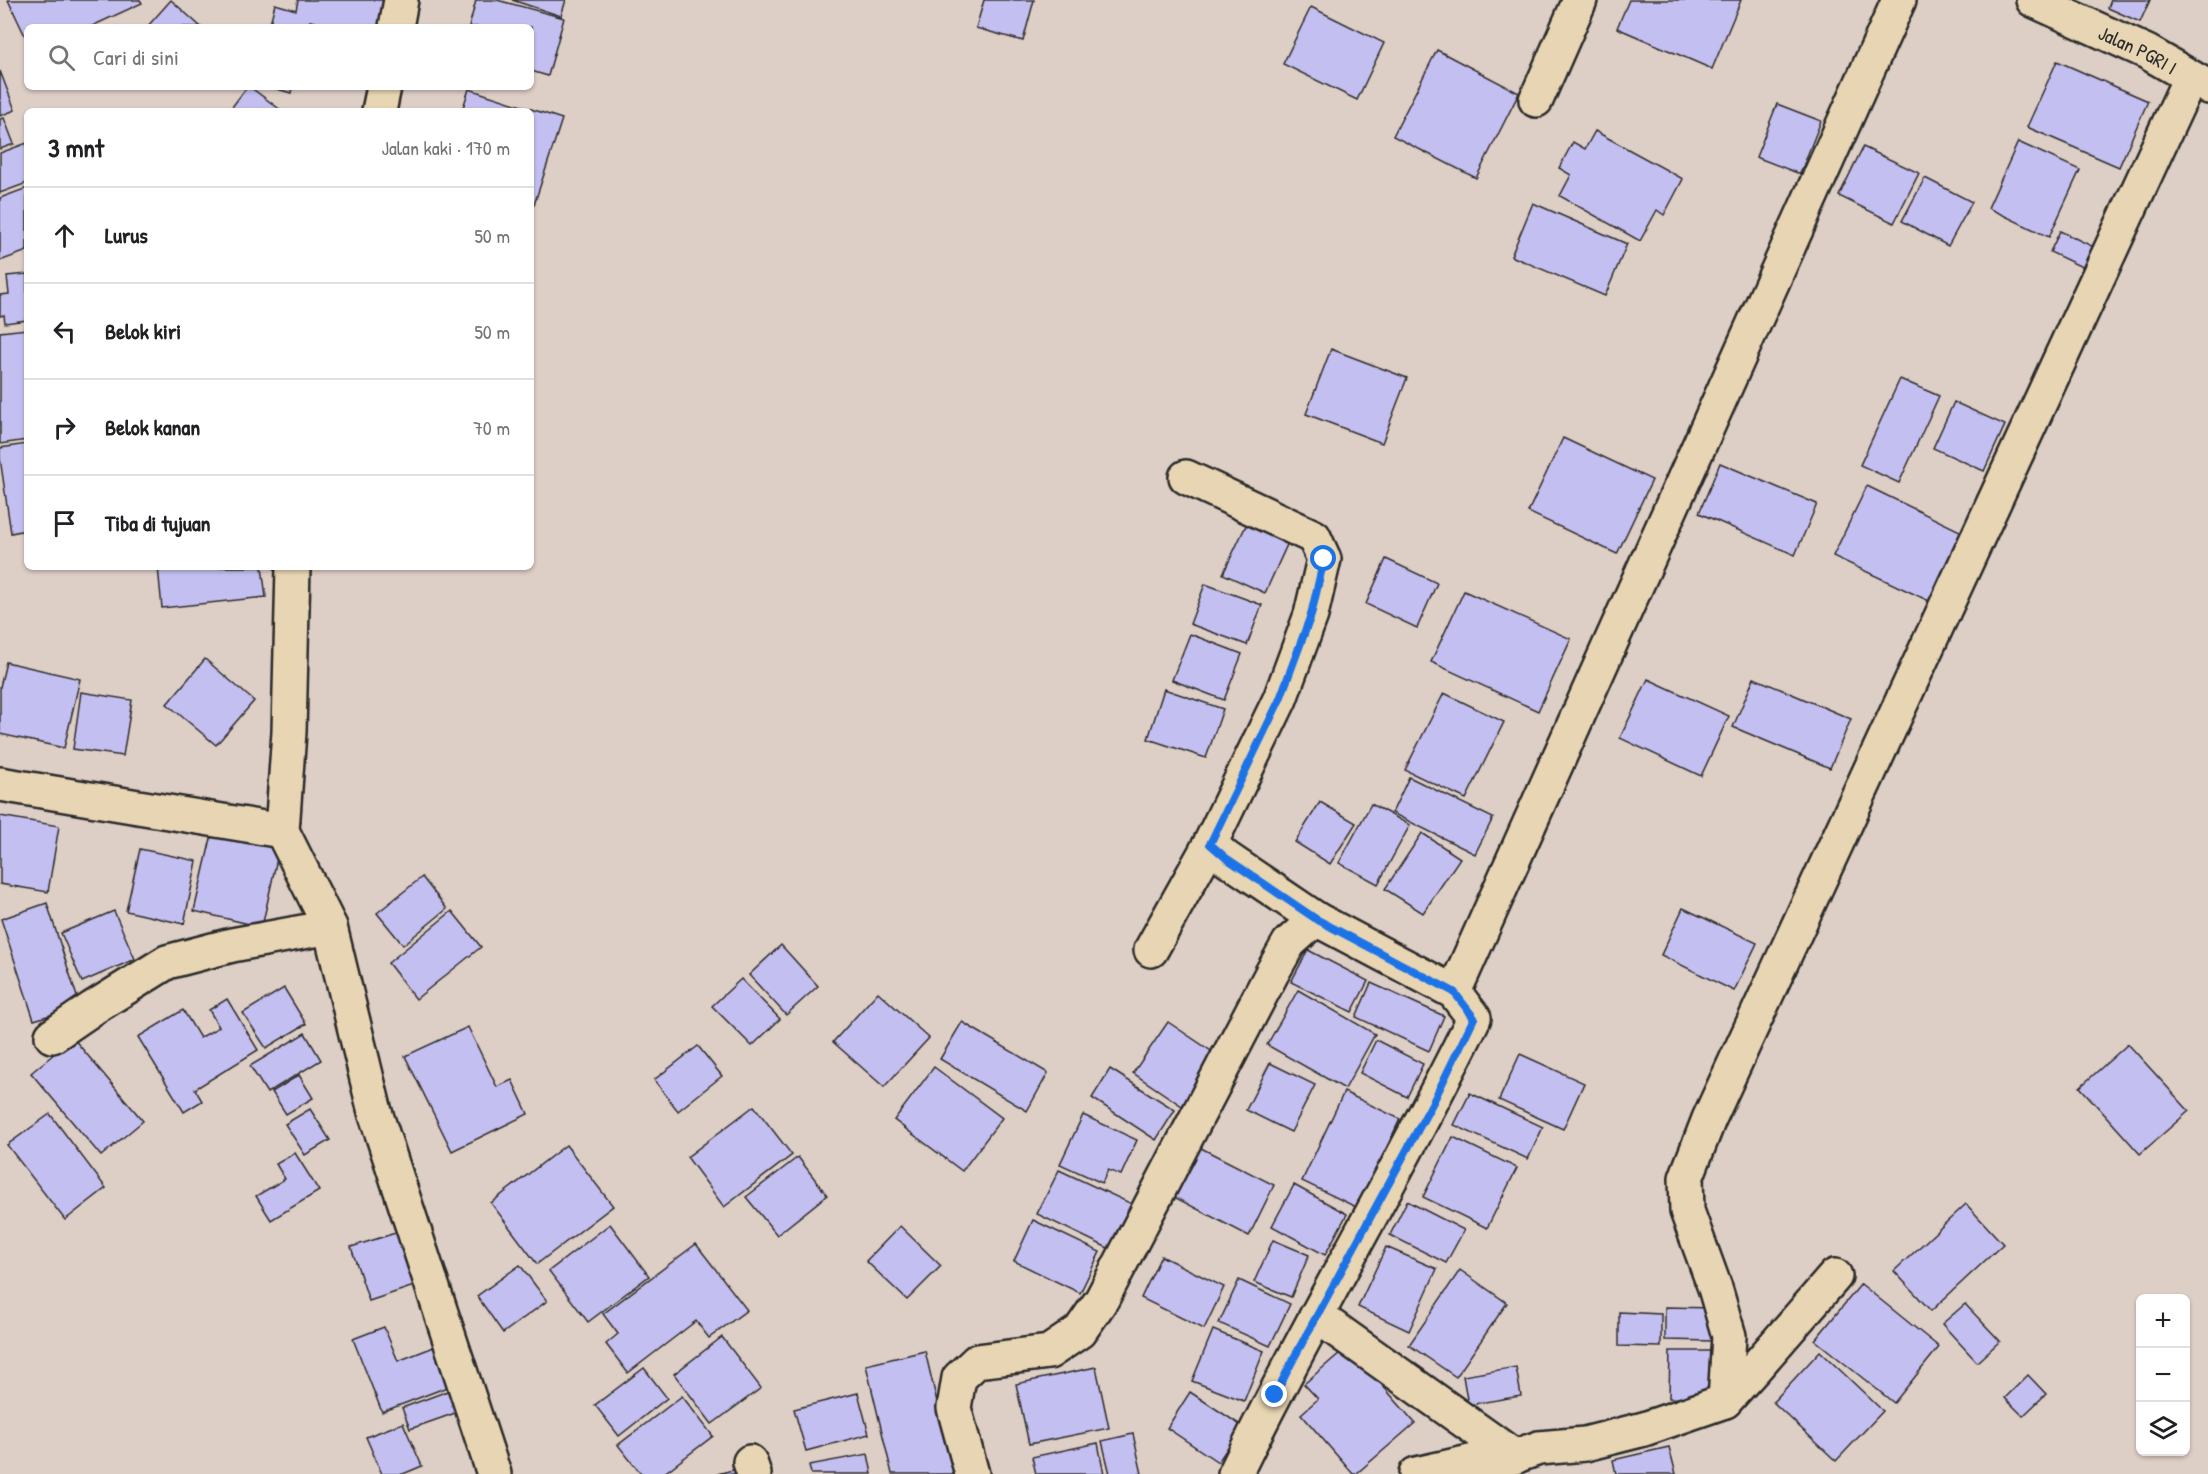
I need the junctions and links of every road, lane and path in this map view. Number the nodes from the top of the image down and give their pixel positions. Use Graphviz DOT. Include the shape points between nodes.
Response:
graph roads {
  1 [pos="401,0"];
  2 [pos="1580,0"];
  3 [pos="1899,0"];
  4 [pos="2033,0"];
  5 [pos="397,24"];
  6 [pos="2199,83"];
  7 [pos="383,90"];
  8 [pos="1536,100"];
  9 [pos="380,108"];
  10 [pos="1186,477"];
  11 [pos="293,570"];
  12 [pos="0,784"];
  13 [pos="282,831"];
  14 [pos="1210,844"];
  15 [pos="1316,919"];
  16 [pos="330,927"];
  17 [pos="1151,950"];
  18 [pos="1454,992"];
  19 [pos="52,1036"];
  20 [pos="1834,1276"];
  21 [pos="1317,1316"];
  22 [pos="1725,1401"];
  23 [pos="1501,1465"];
  24 [pos="494,1474"];
  25 [pos="972,1474"];
  26 [pos="1235,1474"];
  27 [pos="1416,1474"];
  1 -- 5 [label="street"];
  2 -- 8 [label="street"];
  3 -- 18 [label="street"];
  4 -- 6 [label="street, Jalan PGRI I" via="2147,52"];
  6 -- 22 [label="street" via="1709,1119 1686,1178 1687,1211 1729,1336"];
  7 -- 9 [label="street"];
  10 -- 14 [label="street" via="1314,537 1324,559 1311,615 1280,699"];
  11 -- 13 [label="street"];
  12 -- 13 [label="street"];
  13 -- 16 [label="street"];
  14 -- 15 [label="street"];
  14 -- 17 [label="street"];
  15 -- 18 [label="street"];
  15 -- 25 [label="street" via="1289,943 1102,1299 1080,1331 1049,1352 977,1361 959,1378 954,1408"];
  16 -- 19 [label="street" via="167,962"];
  16 -- 24 [label="street" via="375,1112"];
  18 -- 21 [label="street" via="1474,1018"];
  20 -- 22 [label="street"];
  21 -- 23 [label="street"];
  21 -- 26 [label="street"];
  22 -- 23 [label="street" via="1585,1444 1539,1448"];
  23 -- 27 [label="street" via="1483,1459"];
}
